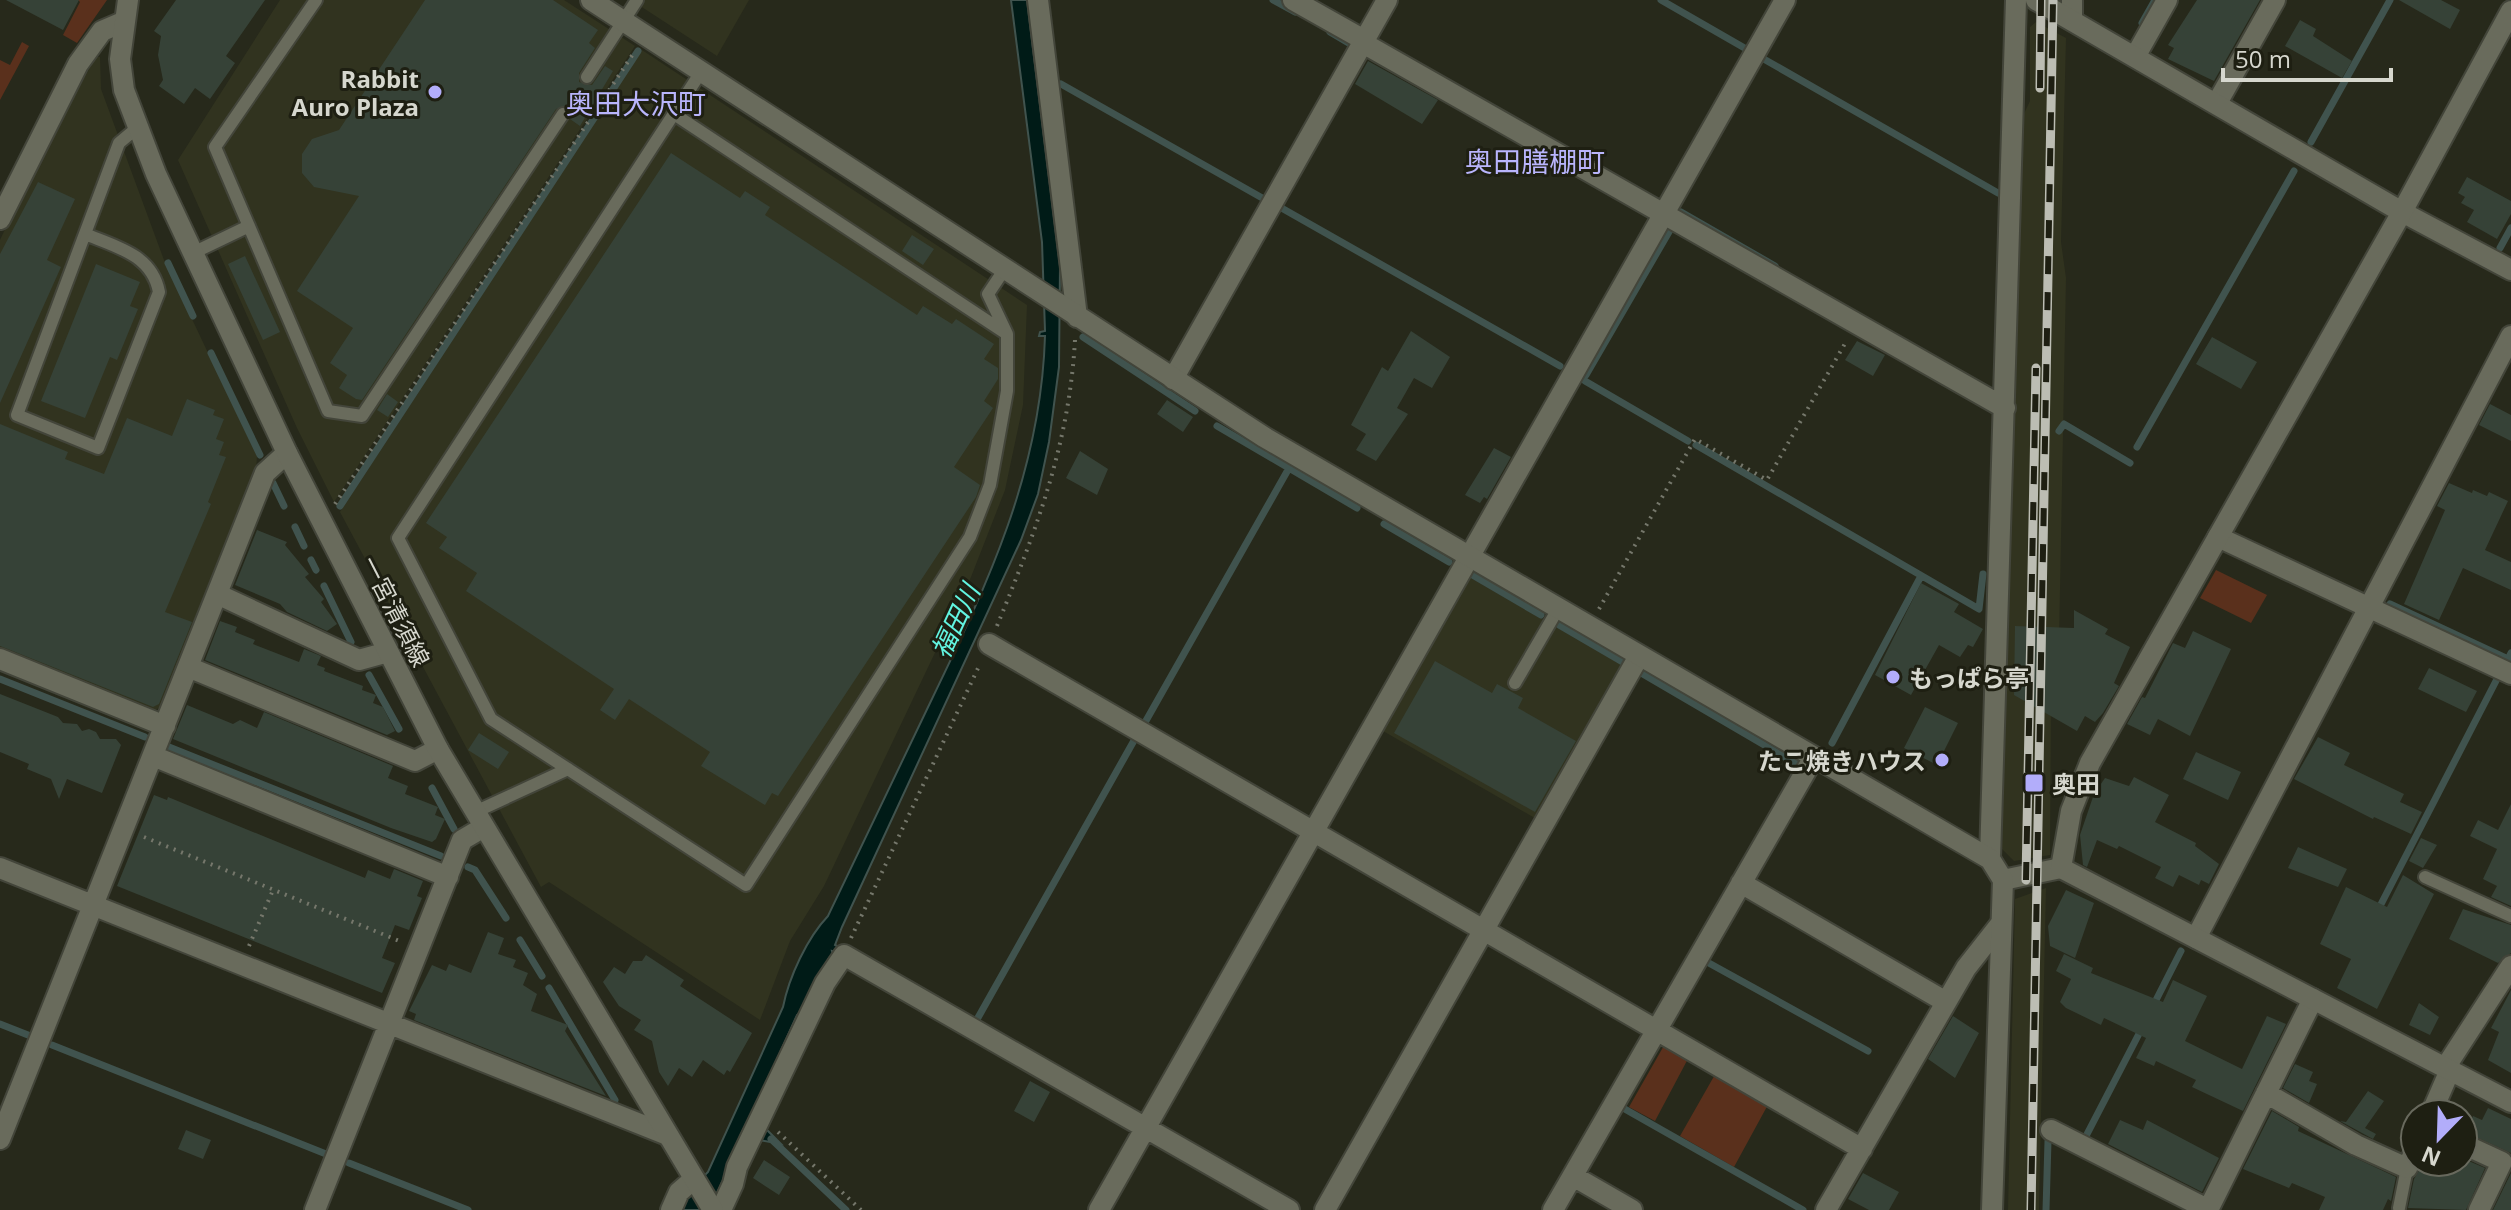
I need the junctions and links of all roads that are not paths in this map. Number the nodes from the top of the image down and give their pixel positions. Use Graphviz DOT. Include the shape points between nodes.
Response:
graph roads {
  1 [pos="128,0"];
  2 [pos="316,0"];
  3 [pos="591,0"];
  4 [pos="637,0"];
  5 [pos="1038,0"];
  6 [pos="1293,0"];
  7 [pos="1387,0"];
  8 [pos="1785,0"];
  9 [pos="2016,0"];
  10 [pos="2036,0"];
  11 [pos="2167,0"];
  12 [pos="2275,0"];
  13 [pos="2503,0"];
  14 [pos="2511,8"];
  15 [pos="2072,10"];
  16 [pos="123,22"];
  17 [pos="624,22"];
  18 [pos="1364,42"];
  19 [pos="2136,55"];
  20 [pos="701,72"];
  21 [pos="587,77"];
  22 [pos="2217,103"];
  23 [pos="563,114"];
  24 [pos="674,114"];
  25 [pos="138,127"];
  26 [pos="2402,212"];
  27 [pos="1663,213"];
  28 [pos="0,219"];
  29 [pos="249,226"];
  30 [pos="85,234"];
  31 [pos="193,253"];
  32 [pos="1004,270"];
  33 [pos="2511,270"];
  34 [pos="1074,315"];
  35 [pos="1007,334"];
  36 [pos="2511,336"];
  37 [pos="1173,379"];
  38 [pos="2005,408"];
  39 [pos="287,453"];
  40 [pos="2218,537"];
  41 [pos="1468,556"];
  42 [pos="217,594"];
  43 [pos="1558,609"];
  44 [pos="2369,609"];
  45 [pos="989,644"];
  46 [pos="388,652"];
  47 [pos="1639,656"];
  48 [pos="0,659"];
  49 [pos="188,667"];
  50 [pos="2511,674"];
  51 [pos="1515,683"];
  52 [pos="165,726"];
  53 [pos="438,749"];
  54 [pos="153,756"];
  55 [pos="1814,757"];
  56 [pos="568,769"];
  57 [pos="480,820"];
  58 [pos="1315,832"];
  59 [pos="1990,859"];
  60 [pos="0,868"];
  61 [pos="2061,868"];
  62 [pos="448,877"];
  63 [pos="2425,877"];
  64 [pos="2003,880"];
  65 [pos="1741,883"];
  66 [pos="94,905"];
  67 [pos="2511,916"];
  68 [pos="1999,926"];
  69 [pos="1484,929"];
  70 [pos="2196,938"];
  71 [pos="2511,966"];
  72 [pos="2313,999"];
  73 [pos="1946,1002"];
  74 [pos="389,1023"];
  75 [pos="1656,1028"];
  76 [pos="2448,1069"];
  77 [pos="2266,1093"];
  78 [pos="2437,1098"];
  79 [pos="2511,1102"];
  80 [pos="1146,1127"];
  81 [pos="2051,1130"];
  82 [pos="665,1134"];
  83 [pos="0,1139"];
  84 [pos="1862,1149"];
  85 [pos="2479,1151"];
  86 [pos="2399,1156"];
  87 [pos="1573,1176"];
  88 [pos="2406,1178"];
  89 [pos="694,1180"];
  90 [pos="2399,1208"];
  91 [pos="715,1209"];
  92 [pos="315,1210"];
  93 [pos="671,1210"];
  94 [pos="1099,1210"];
  95 [pos="1289,1210"];
  96 [pos="1325,1210"];
  97 [pos="1553,1210"];
  98 [pos="1632,1210"];
  99 [pos="1826,1210"];
  100 [pos="1992,1210"];
  101 [pos="2208,1210"];
  102 [pos="2479,1210"];
  1 -- 16 [label="street, 一宮清須線"];
  2 -- 29 [label="lane" via="215,147"];
  3 -- 17 [label="street"];
  4 -- 17 [label="lane"];
  5 -- 34 [label="street"];
  6 -- 18 [label="street"];
  7 -- 18 [label="street"];
  8 -- 27 [label="street"];
  9 -- 38 [label="street"];
  10 -- 15 [label="street"];
  11 -- 19 [label="street"];
  12 -- 22 [label="street"];
  13 -- 14 [label="street"];
  14 -- 26 [label="street"];
  15 -- 19 [label="street"];
  16 -- 25 [label="street, 一宮清須線" via="124,90"];
  16 -- 28 [label="street" via="102,31 78,64"];
  17 -- 20 [label="street"];
  17 -- 21 [label="lane"];
  18 -- 27 [label="street"];
  18 -- 37 [label="street"];
  19 -- 22 [label="street"];
  20 -- 24 [label="lane"];
  20 -- 32 [label="street"];
  22 -- 26 [label="street"];
  23 -- 29 [label="lane" via="362,416 328,411"];
  24 -- 35 [label="lane"];
  24 -- 56 [label="lane" via="398,538 491,719"];
  25 -- 30 [label="lane" via="119,143"];
  25 -- 31 [label="street, 一宮清須線"];
  26 -- 33 [label="street"];
  26 -- 40 [label="street"];
  27 -- 38 [label="street"];
  27 -- 41 [label="street"];
  29 -- 31 [label="lane"];
  30 -- 30 [label="lane" via="17,415 98,448 159,292 156,276 138,256"];
  31 -- 39 [label="street, 一宮清須線"];
  32 -- 34 [label="street"];
  32 -- 35 [label="lane" via="988,294"];
  34 -- 37 [label="street"];
  35 -- 56 [label="lane" via="1007,391 990,485 970,537 746,885"];
  36 -- 44 [label="street"];
  37 -- 41 [label="street"];
  38 -- 59 [label="street"];
  39 -- 42 [label="street" via="265,473"];
  39 -- 46 [label="street, 一宮清須線"];
  40 -- 44 [label="street"];
  40 -- 61 [label="street" via="2090,763 2071,811"];
  41 -- 43 [label="street"];
  41 -- 58 [label="street"];
  42 -- 46 [label="street" via="359,660"];
  42 -- 49 [label="street"];
  43 -- 47 [label="street"];
  43 -- 51 [label="lane"];
  44 -- 50 [label="street"];
  44 -- 70 [label="street"];
  45 -- 58 [label="street"];
  46 -- 53 [label="street, 一宮清須線"];
  47 -- 55 [label="street"];
  47 -- 69 [label="street"];
  48 -- 52 [label="street"];
  49 -- 52 [label="street"];
  49 -- 53 [label="street" via="415,761"];
  52 -- 54 [label="street"];
  53 -- 57 [label="street, 一宮清須線"];
  54 -- 62 [label="street"];
  54 -- 66 [label="street"];
  55 -- 59 [label="street"];
  55 -- 65 [label="street"];
  56 -- 57 [label="lane"];
  57 -- 62 [label="street" via="462,840"];
  57 -- 82 [label="street, 一宮清須線"];
  58 -- 69 [label="street"];
  58 -- 80 [label="street"];
  59 -- 64 [label="street"];
  60 -- 66 [label="street"];
  61 -- 64 [label="street"];
  61 -- 70 [label="street"];
  62 -- 74 [label="street"];
  63 -- 67 [label="lane"];
  64 -- 68 [label="street"];
  65 -- 73 [label="street"];
  65 -- 75 [label="street"];
  66 -- 74 [label="street"];
  66 -- 83 [label="street"];
  68 -- 73 [label="street"];
  68 -- 100 [label="street"];
  69 -- 75 [label="street"];
  69 -- 96 [label="street"];
  70 -- 72 [label="street"];
  71 -- 76 [label="street"];
  72 -- 76 [label="street"];
  72 -- 77 [label="street"];
  73 -- 84 [label="street"];
  74 -- 82 [label="street"];
  74 -- 92 [label="street"];
  75 -- 84 [label="street"];
  75 -- 87 [label="street"];
  76 -- 78 [label="street"];
  76 -- 79 [label="street"];
  77 -- 86 [label="street" via="2356,1145"];
  77 -- 101 [label="street"];
  80 -- 91 [label="street" via="844,955 825,983"];
  80 -- 94 [label="street"];
  80 -- 95 [label="street"];
  81 -- 101 [label="street"];
  82 -- 89 [label="street, 一宮清須線"];
  84 -- 99 [label="street"];
  85 -- 102 [label="street" via="2502,1162"];
  87 -- 97 [label="street"];
  87 -- 98 [label="street"];
  88 -- 90 [label="lane"];
  89 -- 91 [label="street, 一宮清須線"];
  89 -- 93 [label="street" via="679,1192"];
}
